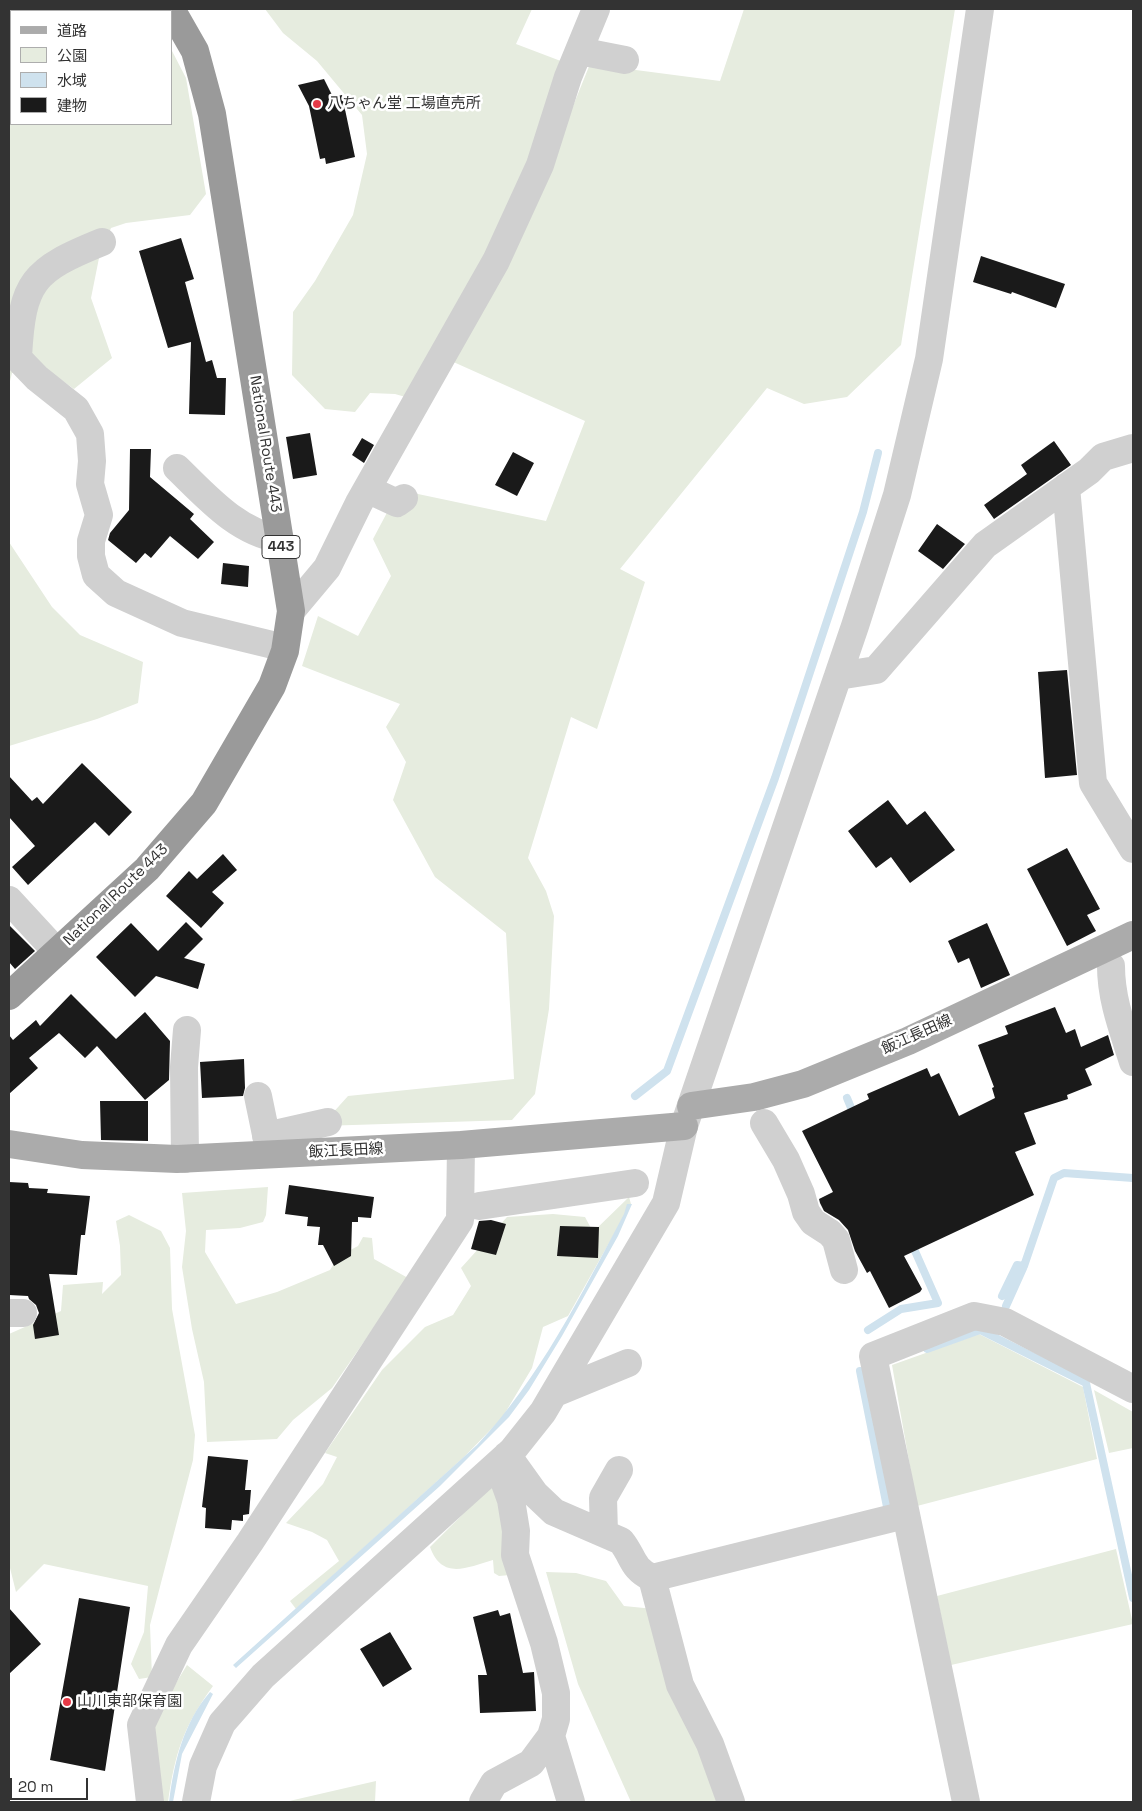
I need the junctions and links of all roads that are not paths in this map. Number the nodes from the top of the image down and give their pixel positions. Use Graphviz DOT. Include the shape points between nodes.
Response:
graph roads {
  1 [pos="980,9"];
  2 [pos="172,11"];
  3 [pos="590,11"];
  4 [pos="579,51"];
  5 [pos="624,60"];
  6 [pos="102,242"];
  7 [pos="14,353"];
  8 [pos="1133,448"];
  9 [pos="177,468"];
  10 [pos="1066,487"];
  11 [pos="368,489"];
  12 [pos="404,498"];
  13 [pos="280,539"];
  14 [pos="291,611"];
  15 [pos="285,648"];
  16 [pos="838,676"];
  17 [pos="1133,849"];
  18 [pos="9,900"];
  19 [pos="1133,935"];
  20 [pos="57,952"];
  21 [pos="1111,966"];
  22 [pos="9,996"];
  23 [pos="187,1030"];
  24 [pos="1133,1062"];
  25 [pos="258,1096"];
  26 [pos="687,1116"];
  27 [pos="328,1122"];
  28 [pos="764,1123"];
  29 [pos="9,1144"];
  30 [pos="268,1145"];
  31 [pos="462,1145"];
  32 [pos="185,1159"];
  33 [pos="635,1183"];
  34 [pos="479,1206"];
  35 [pos="844,1270"];
  36 [pos="628,1364"];
  37 [pos="1133,1389"];
  38 [pos="555,1393"];
  39 [pos="502,1460"];
  40 [pos="619,1470"];
  41 [pos="905,1515"];
  42 [pos="604,1533"];
  43 [pos="652,1578"];
  44 [pos="551,1736"];
  45 [pos="150,1802"];
  46 [pos="196,1802"];
  47 [pos="483,1802"];
  48 [pos="571,1802"];
  49 [pos="731,1802"];
  50 [pos="966,1802"];
  1 -- 16 [label="street" via="929,359 897,495"];
  2 -- 13 [label="highway, National Route 443 / 443" via="195,51 212,114"];
  3 -- 4 [label="street"];
  4 -- 5 [label="street"];
  4 -- 11 [label="street" via="540,165 496,261"];
  6 -- 7 [label="street" via="53,264 37,277 27,299"];
  7 -- 15 [label="street" via="37,378 76,409 90,434 90,484 99,516 90,556 96,575 116,593 182,623"];
  8 -- 10 [label="street" via="1103,457 1090,471"];
  9 -- 13 [label="street" via="223,512 261,536"];
  10 -- 16 [label="street" via="985,545 876,670"];
  10 -- 17 [label="street" via="1093,783"];
  11 -- 12 [label="street" via="397,503"];
  11 -- 14 [label="street" via="327,568"];
  13 -- 14 [label="highway, National Route 443 / 443"];
  14 -- 15 [label="highway, National Route 443 / 443"];
  15 -- 20 [label="highway, National Route 443 / 443" via="272,686 204,803 146,869"];
  16 -- 26 [label="street"];
  18 -- 20 [label="street"];
  19 -- 26 [label="main road, 飯江長田線" via="908,1041 803,1084"];
  20 -- 22 [label="highway, National Route 443 / 443"];
  21 -- 24 [label="street" via="1111,987"];
  23 -- 32 [label="street"];
  25 -- 30 [label="street"];
  26 -- 31 [label="main road, 飯江長田線"];
  26 -- 38 [label="street" via="666,1203"];
  27 -- 30 [label="street"];
  28 -- 35 [label="street" via="786,1160 802,1194 806,1212 813,1222 836,1240"];
  29 -- 32 [label="main road, 飯江長田線" via="82,1155"];
  30 -- 31 [label="main road, 飯江長田線"];
  30 -- 32 [label="main road, 飯江長田線"];
  31 -- 45 [label="street" via="460,1220 175,1652 141,1725"];
  33 -- 34 [label="street"];
  36 -- 38 [label="street"];
  37 -- 41 [label="street" via="1005,1322 974,1316 868,1347"];
  38 -- 39 [label="street"];
  39 -- 42 [label="street" via="554,1512"];
  39 -- 44 [label="street" via="516,1531 515,1555 544,1643 556,1693 556,1719"];
  39 -- 46 [label="street" via="263,1676 222,1723 203,1766"];
  40 -- 42 [label="street" via="603,1498"];
  41 -- 43 [label="street"];
  41 -- 50 [label="street"];
  42 -- 43 [label="street" via="621,1541 632,1564"];
  43 -- 49 [label="street" via="680,1685 710,1744"];
  44 -- 47 [label="street" via="531,1763 494,1783"];
  44 -- 48 [label="street"];
}
